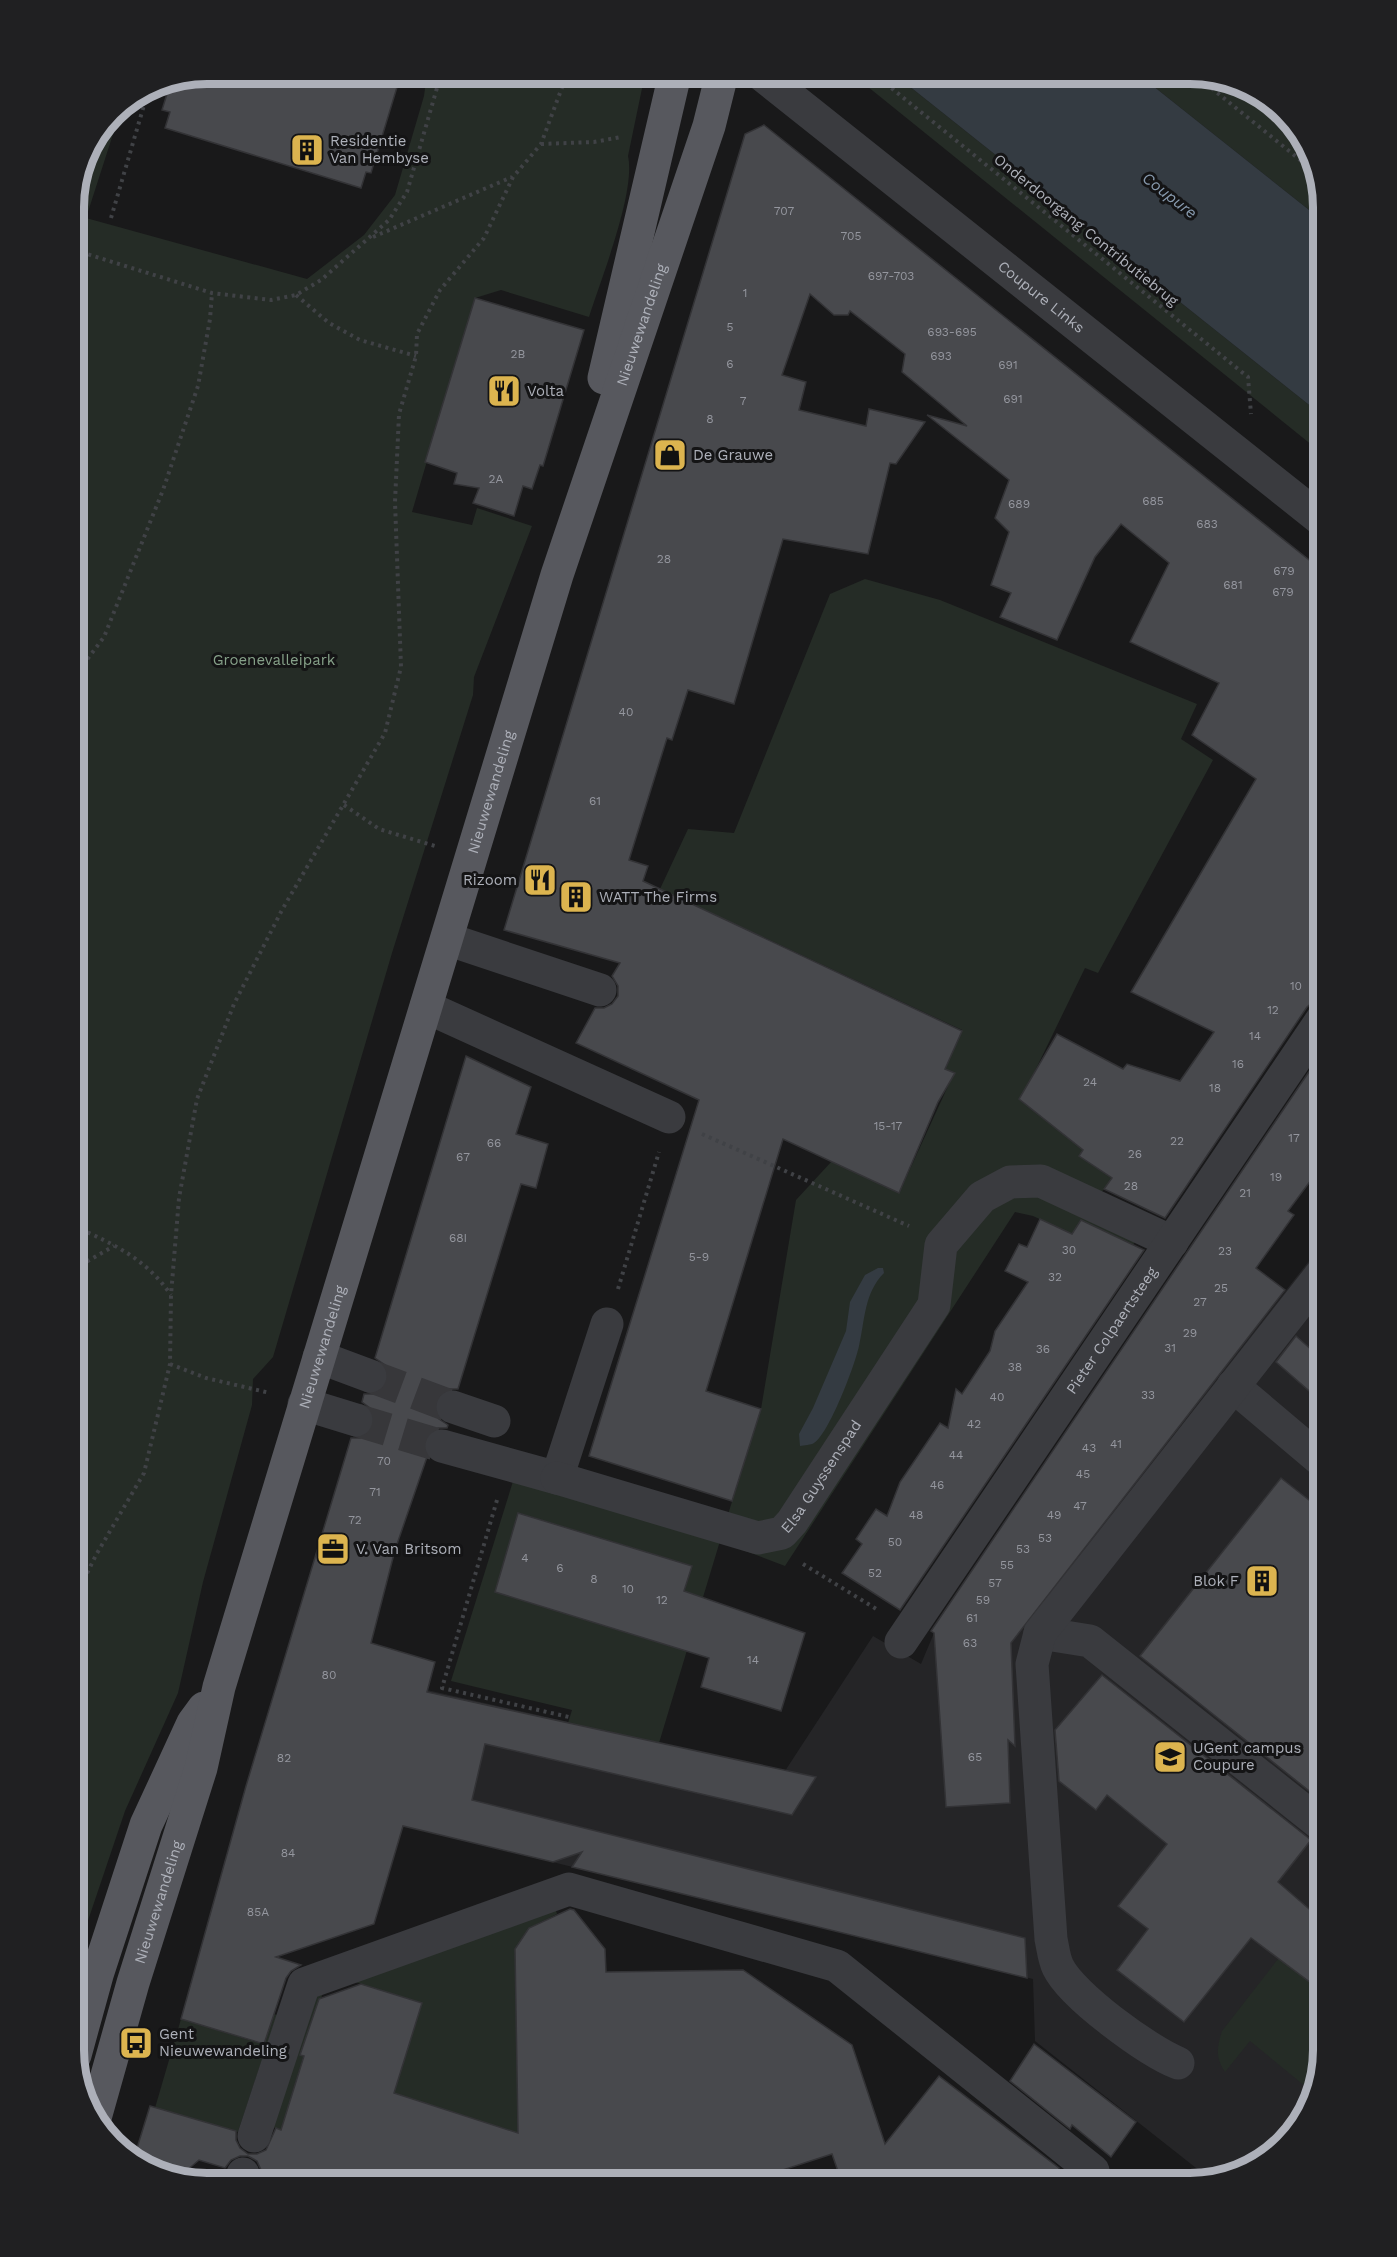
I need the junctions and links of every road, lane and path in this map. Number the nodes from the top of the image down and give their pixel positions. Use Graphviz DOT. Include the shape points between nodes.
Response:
graph roads {
  1 [pos="438,84"];
  2 [pos="563,84"];
  3 [pos="673,84"];
  4 [pos="720,84"];
  5 [pos="774,84"];
  6 [pos="886,84"];
  7 [pos="1208,85"];
  8 [pos="146,100"];
  9 [pos="623,136"];
  10 [pos="541,144"];
  11 [pos="1304,163"];
  12 [pos="513,177"];
  13 [pos="111,218"];
  14 [pos="370,239"];
  15 [pos="84,253"];
  16 [pos="212,293"];
  17 [pos="296,295"];
  18 [pos="416,356"];
  19 [pos="1251,420"];
  20 [pos="1313,513"];
  21 [pos="557,575"];
  22 [pos="84,664"];
  23 [pos="344,805"];
  24 [pos="474,847"];
  25 [pos="447,939"];
  26 [pos="600,990"];
  27 [pos="426,1007"];
  28 [pos="1313,1033"];
  29 [pos="669,1117"];
  30 [pos="84,1231"];
  31 [pos="1172,1242"];
  32 [pos="941,1245"];
  33 [pos="114,1246"];
  34 [pos="84,1263"];
  35 [pos="1313,1285"];
  36 [pos="171,1295"];
  37 [pos="607,1324"];
  38 [pos="319,1356"];
  39 [pos="170,1364"];
  40 [pos="370,1376"];
  41 [pos="1233,1386"];
  42 [pos="304,1404"];
  43 [pos="453,1407"];
  44 [pos="356,1420"];
  45 [pos="494,1421"];
  46 [pos="441,1446"];
  47 [pos="1313,1454"];
  48 [pos="508,1464"];
  49 [pos="557,1478"];
  50 [pos="782,1533"];
  51 [pos="84,1579"];
  52 [pos="1040,1633"];
  53 [pos="905,1636"];
  54 [pos="219,1687"];
  55 [pos="569,1717"];
  56 [pos="1313,1818"];
  57 [pos="87,2012"];
  58 [pos="84,2023"];
  59 [pos="1178,2063"];
  60 [pos="88,2079"];
  61 [pos="98,2106"];
  62 [pos="254,2136"];
  63 [pos="1093,2173"];
  1 -- 14 [label="path" via="407,192 389,220"];
  2 -- 10 [label="path"];
  3 -- 21 [label="main road, Nieuwewandeling"];
  4 -- 21 [label="main road, Nieuwewandeling" via="709,126"];
  5 -- 20 [label="street, Coupure Links"];
  6 -- 19 [label="path, Onderdoorgang Contributiebrug" via="1248,376"];
  7 -- 11 [label="path"];
  8 -- 13 [label="path"];
  9 -- 10 [label="path" via="594,142"];
  10 -- 12 [label="path"];
  12 -- 14 [label="path"];
  12 -- 18 [label="path" via="484,238 440,290 417,334"];
  14 -- 17 [label="path" via="321,280"];
  15 -- 16 [label="path"];
  16 -- 17 [label="path" via="271,300"];
  16 -- 22 [label="path" via="198,386 164,490 104,637"];
  17 -- 18 [label="path" via="329,323 360,340"];
  18 -- 23 [label="path" via="399,414 395,502 401,667 385,733"];
  21 -- 24 [label="main road, Nieuwewandeling"];
  23 -- 24 [label="path" via="379,829 433,846"];
  23 -- 36 [label="path" via="282,910 234,1004 197,1099 179,1198"];
  24 -- 25 [label="main road, Nieuwewandeling"];
  25 -- 26 [label="street"];
  25 -- 27 [label="main road, Nieuwewandeling"];
  27 -- 29 [label="street"];
  27 -- 38 [label="main road, Nieuwewandeling"];
  28 -- 31 [label="street, Pieter Colpaertsteeg"];
  29 -- 32 [label="path" via="917,1230"];
  29 -- 37 [label="path"];
  30 -- 33 [label="path"];
  31 -- 32 [label="street" via="1041,1181 1010,1182 982,1197"];
  31 -- 53 [label="street, Pieter Colpaertsteeg"];
  32 -- 50 [label="street, Elsa Guyssenspad" via="934,1305"];
  33 -- 34 [label="path"];
  33 -- 36 [label="path" via="133,1255 157,1275"];
  35 -- 41 [label="street"];
  36 -- 39 [label="path"];
  37 -- 49 [label="street"];
  38 -- 40 [label="street"];
  38 -- 42 [label="main road, Nieuwewandeling"];
  39 -- 42 [label="path" via="206,1378"];
  39 -- 51 [label="path" via="144,1473"];
  41 -- 47 [label="street"];
  41 -- 52 [label="street"];
  42 -- 44 [label="street"];
  42 -- 54 [label="main road, Nieuwewandeling"];
  43 -- 45 [label="street"];
  46 -- 48 [label="street, Elsa Guyssenspad"];
  48 -- 49 [label="street, Elsa Guyssenspad"];
  48 -- 55 [label="path" via="442,1688"];
  49 -- 50 [label="street, Elsa Guyssenspad" via="758,1538"];
  50 -- 53 [label="path" via="790,1555"];
  52 -- 56 [label="street" via="1090,1641"];
  52 -- 59 [label="street" via="1032,1664 1051,1939 1058,1967 1077,1993 1159,2056"];
  54 -- 57 [label="main road, Nieuwewandeling" via="193,1723 146,1825"];
  54 -- 61 [label="main road, Nieuwewandeling" via="201,1768"];
  57 -- 58 [label="main road, Nieuwewandeling"];
  57 -- 60 [label="main road, Nieuwewandeling" via="95,2052"];
  62 -- 63 [label="street" via="304,1984 569,1889 837,1966 1094,2170"];
}
